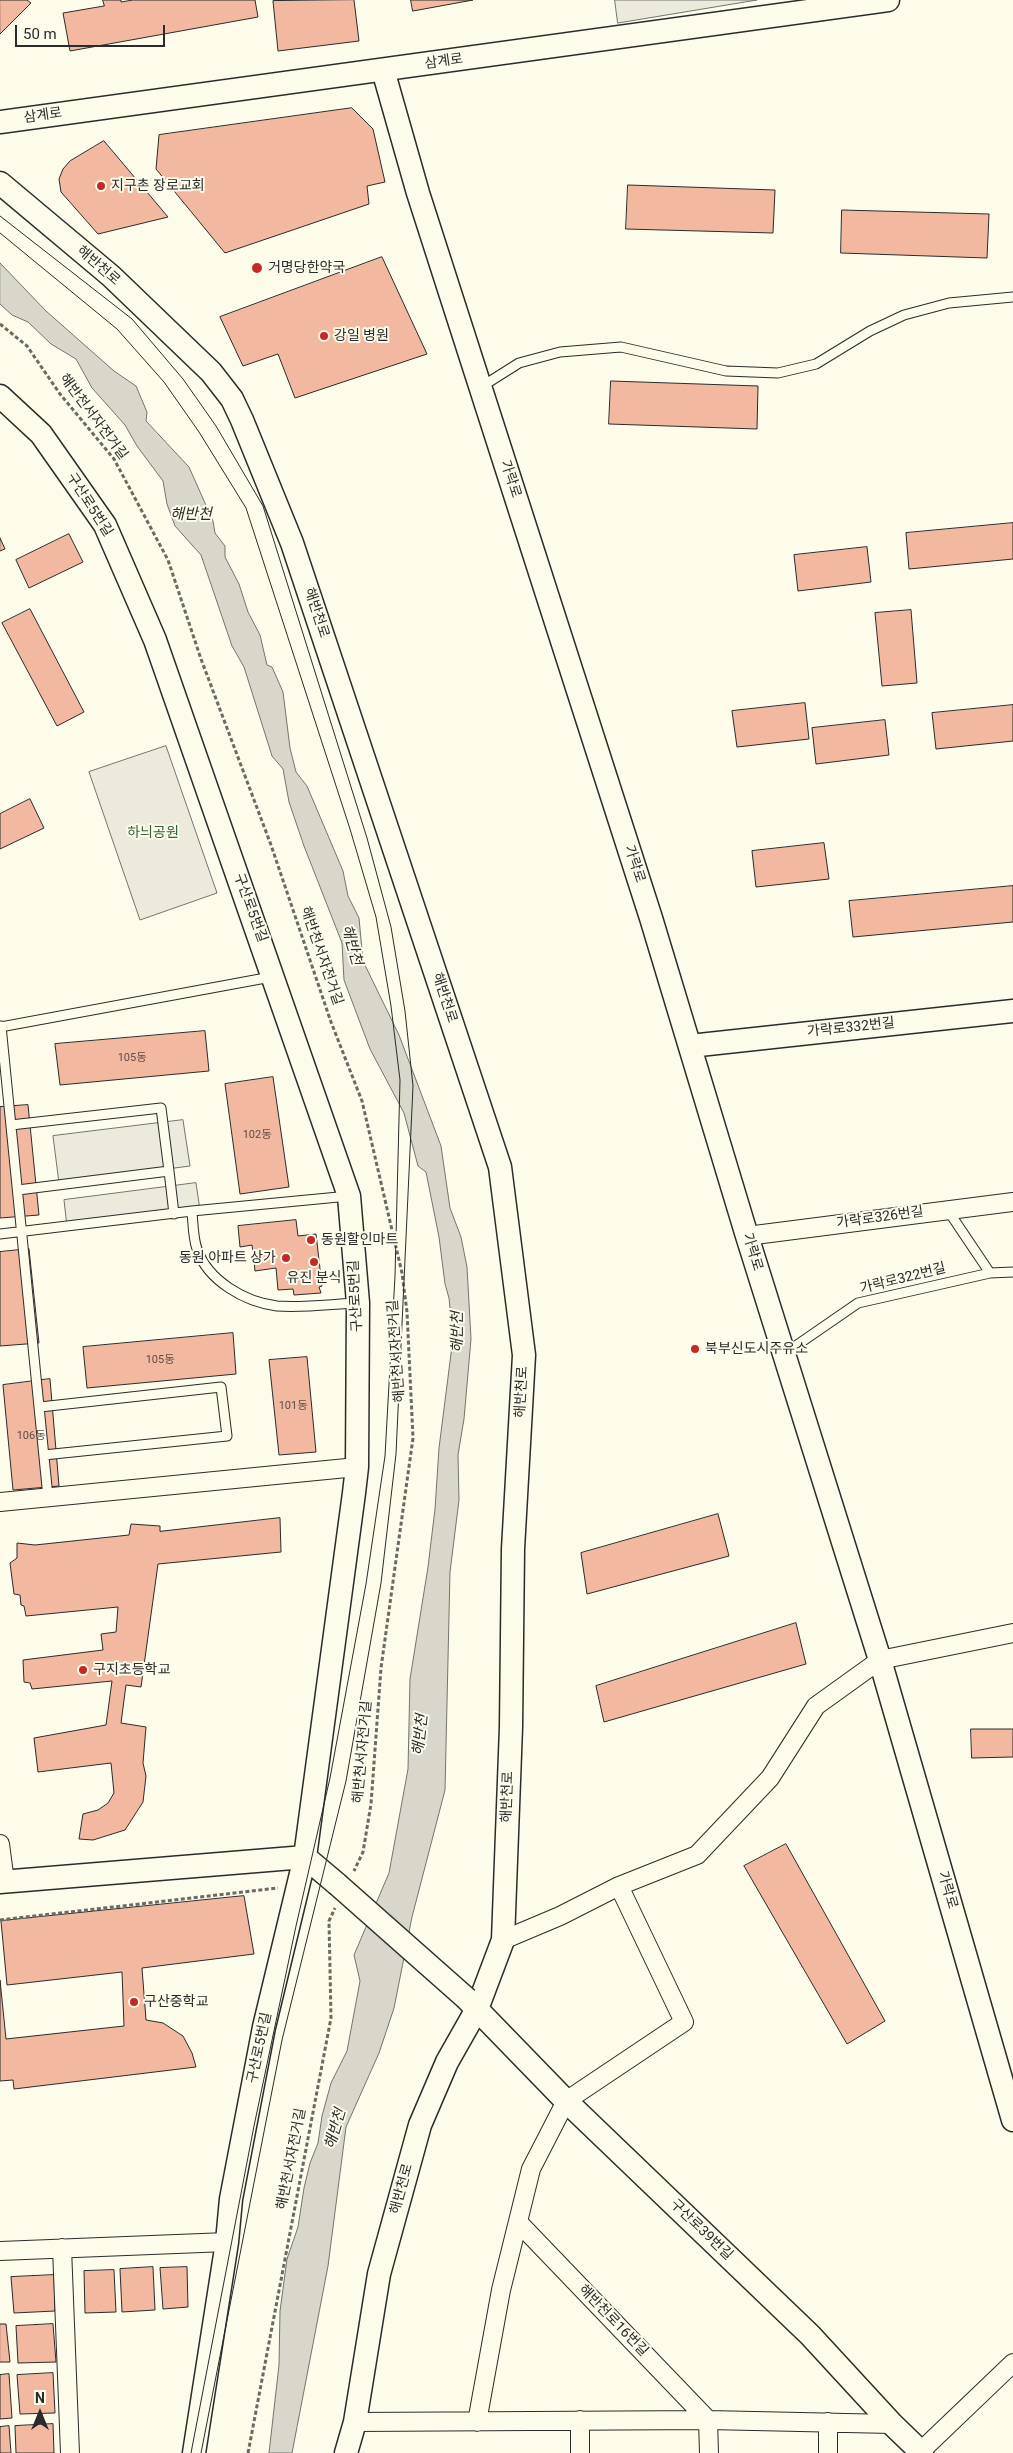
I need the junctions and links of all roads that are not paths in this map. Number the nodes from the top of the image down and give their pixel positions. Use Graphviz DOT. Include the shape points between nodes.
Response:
graph roads {
  1 [pos="888,0"];
  2 [pos="850,3"];
  3 [pos="383,70"];
  4 [pos="0,122"];
  5 [pos="0,183"];
  6 [pos="1013,297"];
  7 [pos="480,387"];
  8 [pos="0,396"];
  9 [pos="274,976"];
  10 [pos="1013,1011"];
  11 [pos="1,1027"];
  12 [pos="690,1046"];
  13 [pos="11,1125"];
  14 [pos="169,1171"];
  15 [pos="18,1190"];
  16 [pos="349,1196"];
  17 [pos="1013,1202"];
  18 [pos="947,1209"];
  19 [pos="192,1211"];
  20 [pos="174,1214"];
  21 [pos="22,1232"];
  22 [pos="0,1234"];
  23 [pos="747,1236"];
  24 [pos="1013,1272"];
  25 [pos="990,1273"];
  26 [pos="358,1303"];
  27 [pos="784,1354"];
  28 [pos="40,1406"];
  29 [pos="44,1456"];
  30 [pos="357,1467"];
  31 [pos="48,1497"];
  32 [pos="0,1502"];
  33 [pos="1013,1633"];
  34 [pos="880,1660"];
  35 [pos="0,1844"];
  36 [pos="306,1856"];
  37 [pos="2,1882"];
  38 [pos="619,1886"];
  39 [pos="503,1940"];
  40 [pos="472,2004"];
  41 [pos="566,2101"];
  42 [pos="1013,2120"];
  43 [pos="518,2222"];
  44 [pos="227,2242"];
  45 [pos="62,2248"];
  46 [pos="0,2251"];
  47 [pos="1013,2363"];
  48 [pos="580,2420"];
  49 [pos="708,2420"];
  50 [pos="355,2422"];
  51 [pos="478,2422"];
  52 [pos="828,2422"];
  53 [pos="892,2424"];
  54 [pos="922,2452"];
  55 [pos="70,2453"];
  56 [pos="194,2453"];
  57 [pos="346,2453"];
  58 [pos="580,2453"];
  59 [pos="708,2453"];
  60 [pos="828,2453"];
  1 -- 2 [label="street, 삼계로"];
  2 -- 3 [label="street, 삼계로"];
  3 -- 4 [label="street, 삼계로"];
  3 -- 7 [label="street, 가락로" via="418,193"];
  5 -- 39 [label="street, 해반천로" via="111,276 211,372 235,406 292,543 500,1167 524,1355 513,1549"];
  6 -- 7 [label="lane" via="949,303 904,315 870,331 816,364 778,374 726,371 621,348 560,352 519,363"];
  7 -- 12 [label="street, 가락로"];
  8 -- 9 [label="street, 구산로5번길" via="41,434 105,524 155,640"];
  9 -- 11 [label="lane"];
  9 -- 16 [label="street, 구산로5번길"];
  10 -- 12 [label="street, 가락로332번길"];
  11 -- 13 [label="lane"];
  12 -- 23 [label="street, 가락로"];
  13 -- 14 [label="lane" via="161,1108"];
  13 -- 15 [label="lane"];
  14 -- 15 [label="lane"];
  14 -- 20 [label="lane"];
  15 -- 21 [label="lane"];
  16 -- 19 [label="lane"];
  16 -- 26 [label="street, 구산로5번길"];
  17 -- 18 [label="street, 가락로326번길"];
  18 -- 23 [label="street, 가락로326번길"];
  18 -- 25 [label="lane"];
  19 -- 20 [label="lane"];
  19 -- 26 [label="lane" via="197,1248 204,1265 222,1284 245,1297 276,1306"];
  20 -- 21 [label="lane"];
  21 -- 22 [label="lane"];
  21 -- 28 [label="lane"];
  23 -- 27 [label="street, 가락로"];
  24 -- 25 [label="lane, 가락로322번길"];
  25 -- 27 [label="lane, 가락로322번길" via="858,1303"];
  26 -- 30 [label="street, 구산로5번길"];
  27 -- 34 [label="street, 가락로"];
  28 -- 29 [label="lane"];
  28 -- 29 [label="lane" via="221,1387 227,1436"];
  29 -- 31 [label="lane"];
  30 -- 31 [label="street"];
  30 -- 36 [label="street, 구산로5번길"];
  31 -- 32 [label="street"];
  33 -- 34 [label="street"];
  34 -- 38 [label="street" via="816,1706 770,1778 697,1854"];
  34 -- 42 [label="street, 가락로"];
  35 -- 37 [label="street"];
  36 -- 37 [label="street"];
  36 -- 40 [label="street, 구산로39번길, bridge"];
  36 -- 44 [label="street, 구산로5번길" via="264,2027 231,2199"];
  38 -- 39 [label="street"];
  38 -- 41 [label="street" via="684,2022"];
  39 -- 40 [label="street, 해반천로"];
  40 -- 41 [label="street, 구산로39번길"];
  40 -- 50 [label="street, 해반천로" via="420,2125 380,2274"];
  41 -- 43 [label="street" via="531,2169"];
  41 -- 53 [label="street, 구산로39번길" via="810,2336"];
  43 -- 49 [label="street, 해반천로16번길"];
  43 -- 51 [label="street" via="501,2290"];
  44 -- 45 [label="street"];
  44 -- 56 [label="street, 구산로5번길"];
  45 -- 46 [label="street"];
  45 -- 55 [label="street"];
  47 -- 54 [label="street"];
  48 -- 49 [label="street"];
  48 -- 51 [label="street"];
  48 -- 58 [label="street"];
  49 -- 52 [label="street"];
  49 -- 59 [label="street"];
  50 -- 51 [label="street"];
  50 -- 57 [label="street, 해반천로"];
  52 -- 53 [label="street"];
  52 -- 60 [label="street"];
  53 -- 54 [label="street, 구산로39번길"];
}
